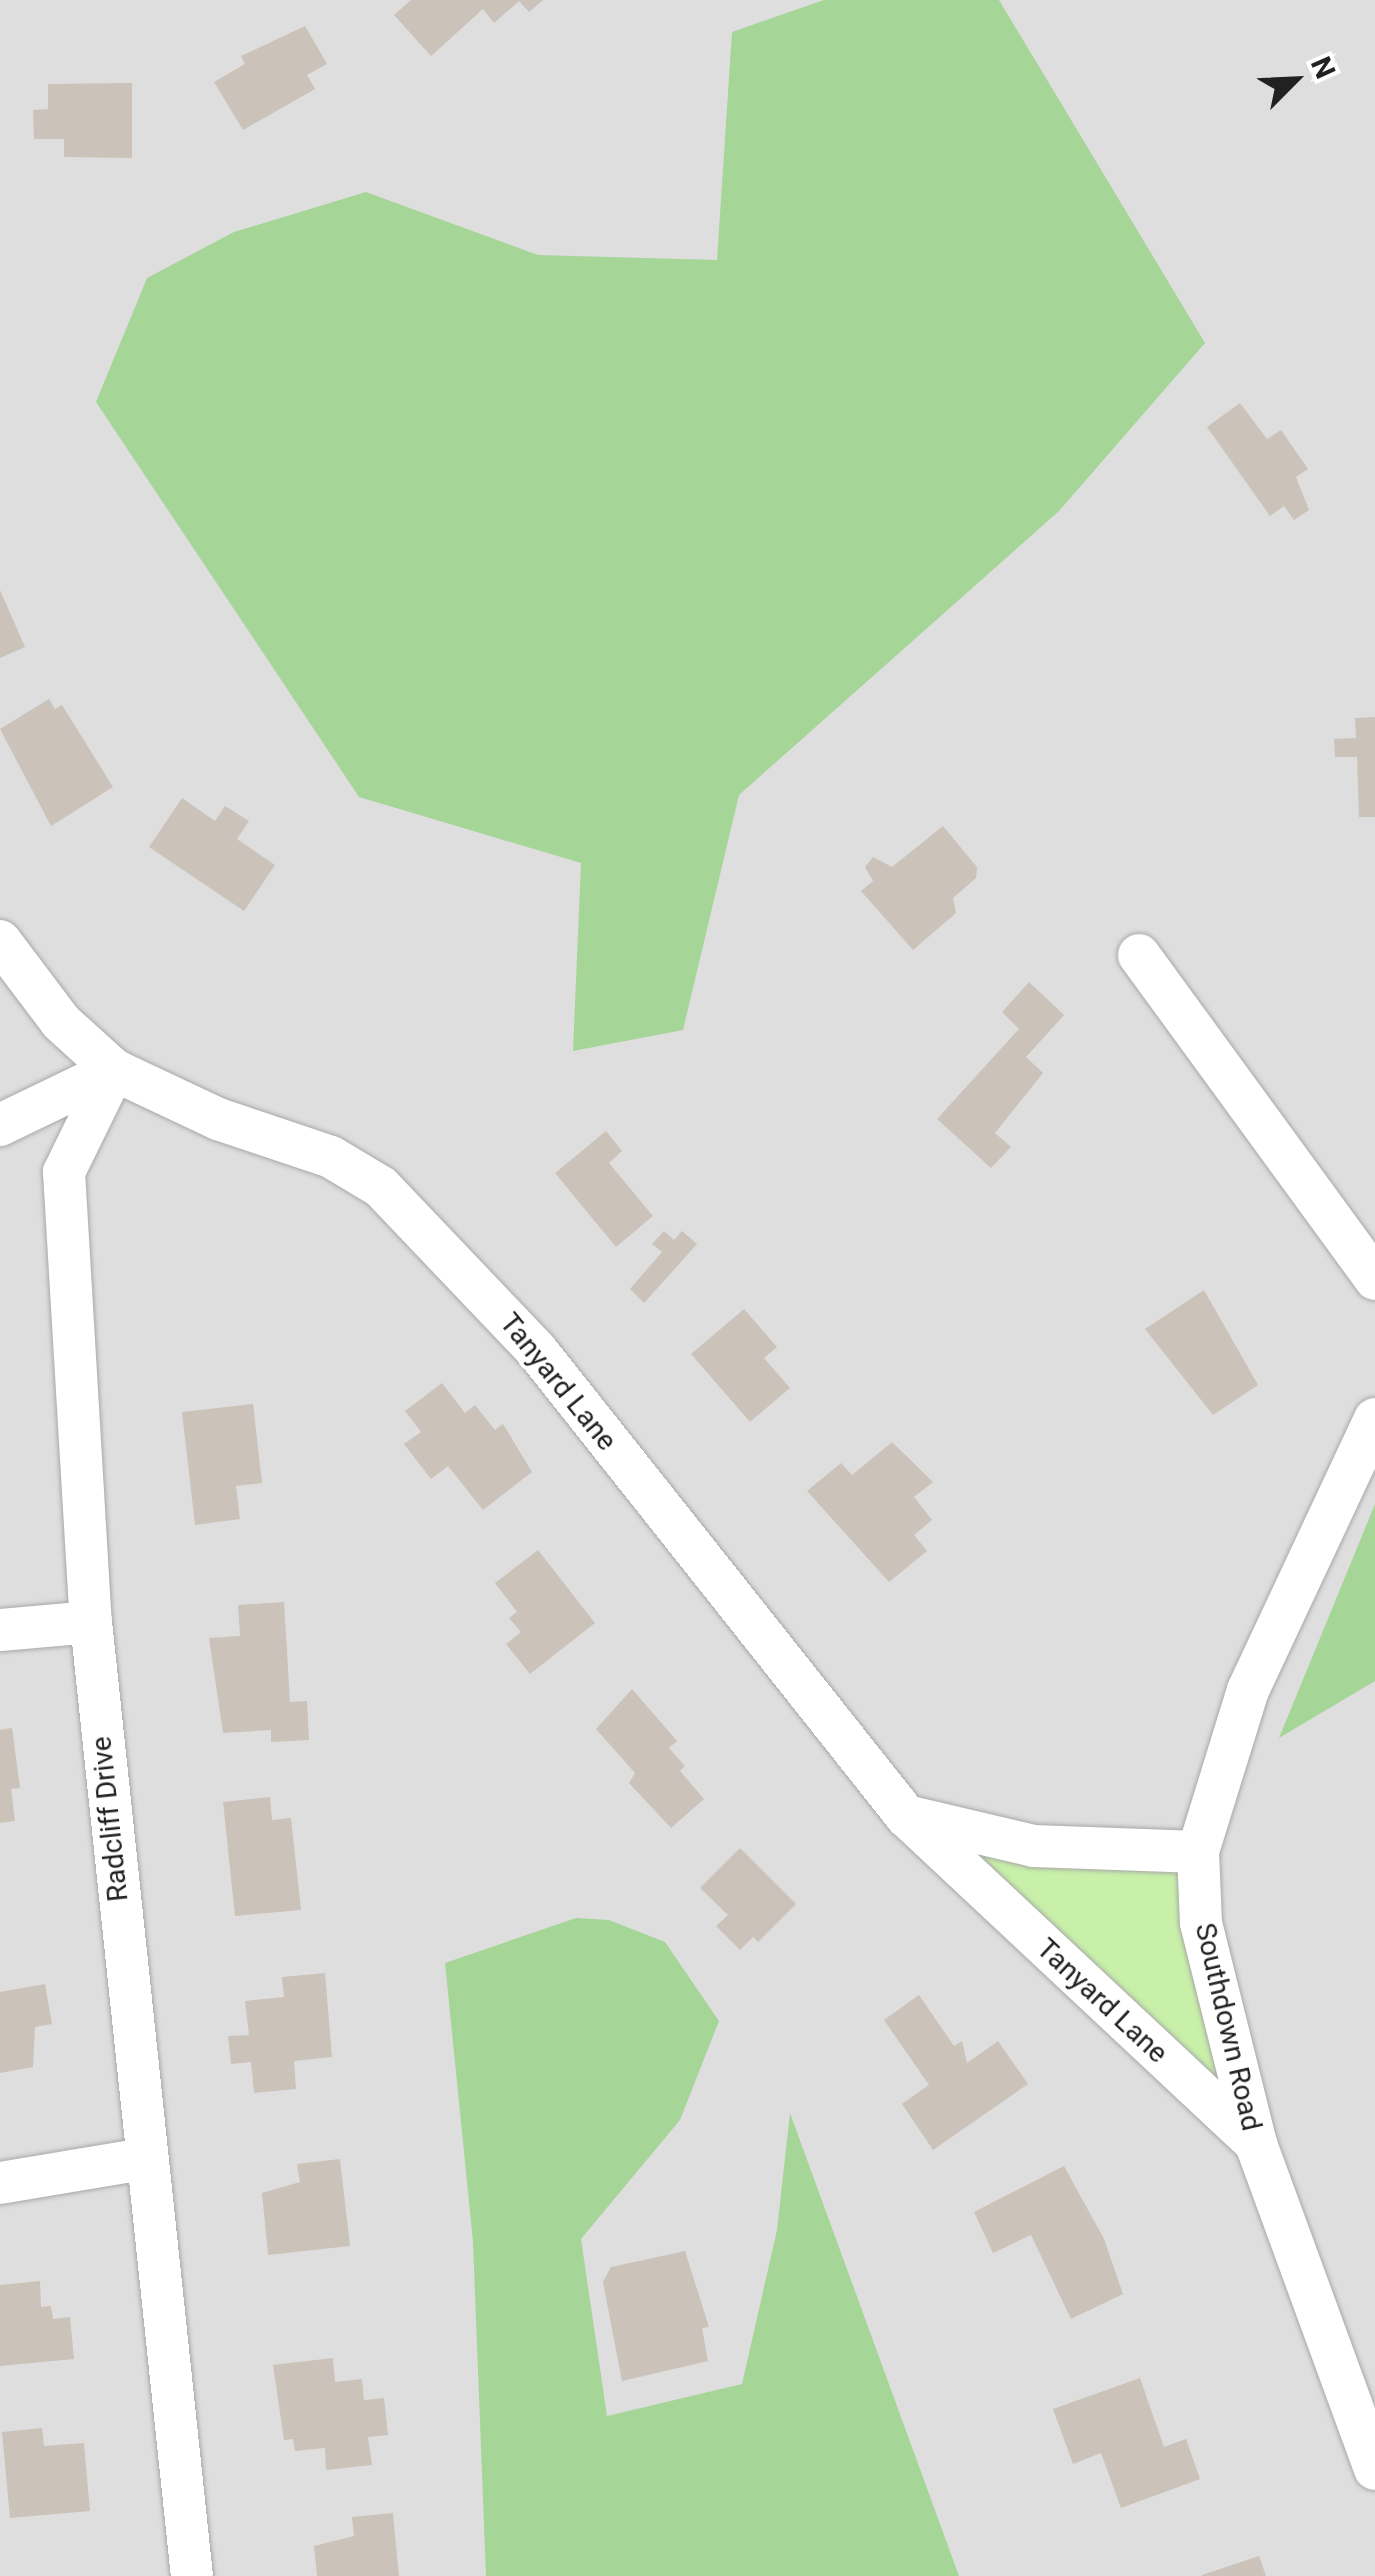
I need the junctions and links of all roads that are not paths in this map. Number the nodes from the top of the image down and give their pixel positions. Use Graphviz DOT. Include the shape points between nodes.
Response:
graph roads {
  1 [pos="0,941"];
  2 [pos="1139,955"];
  3 [pos="114,1070"];
  4 [pos="0,1125"];
  5 [pos="1375,1279"];
  6 [pos="1375,1419"];
  7 [pos="91,1622"];
  8 [pos="0,1630"];
  9 [pos="906,1816"];
  10 [pos="1198,1852"];
  11 [pos="1256,2144"];
  12 [pos="142,2159"];
  13 [pos="0,2183"];
  14 [pos="1375,2469"];
  15 [pos="192,2576"];
  1 -- 3 [label="street, Tanyard Lane" via="61,1022"];
  2 -- 5 [label="street"];
  3 -- 4 [label="street"];
  3 -- 7 [label="street, Radcliff Drive" via="64,1172"];
  3 -- 9 [label="street, Tanyard Lane" via="218,1119 331,1157 381,1186 537,1351"];
  6 -- 10 [label="street, Southdown Road" via="1248,1690"];
  7 -- 8 [label="street"];
  7 -- 12 [label="street, Radcliff Drive"];
  9 -- 10 [label="street" via="1034,1846"];
  9 -- 11 [label="street, Tanyard Lane"];
  10 -- 11 [label="street, Southdown Road" via="1201,1923"];
  11 -- 14 [label="street, Southdown Road"];
  12 -- 13 [label="street"];
  12 -- 15 [label="street, Radcliff Drive"];
}
